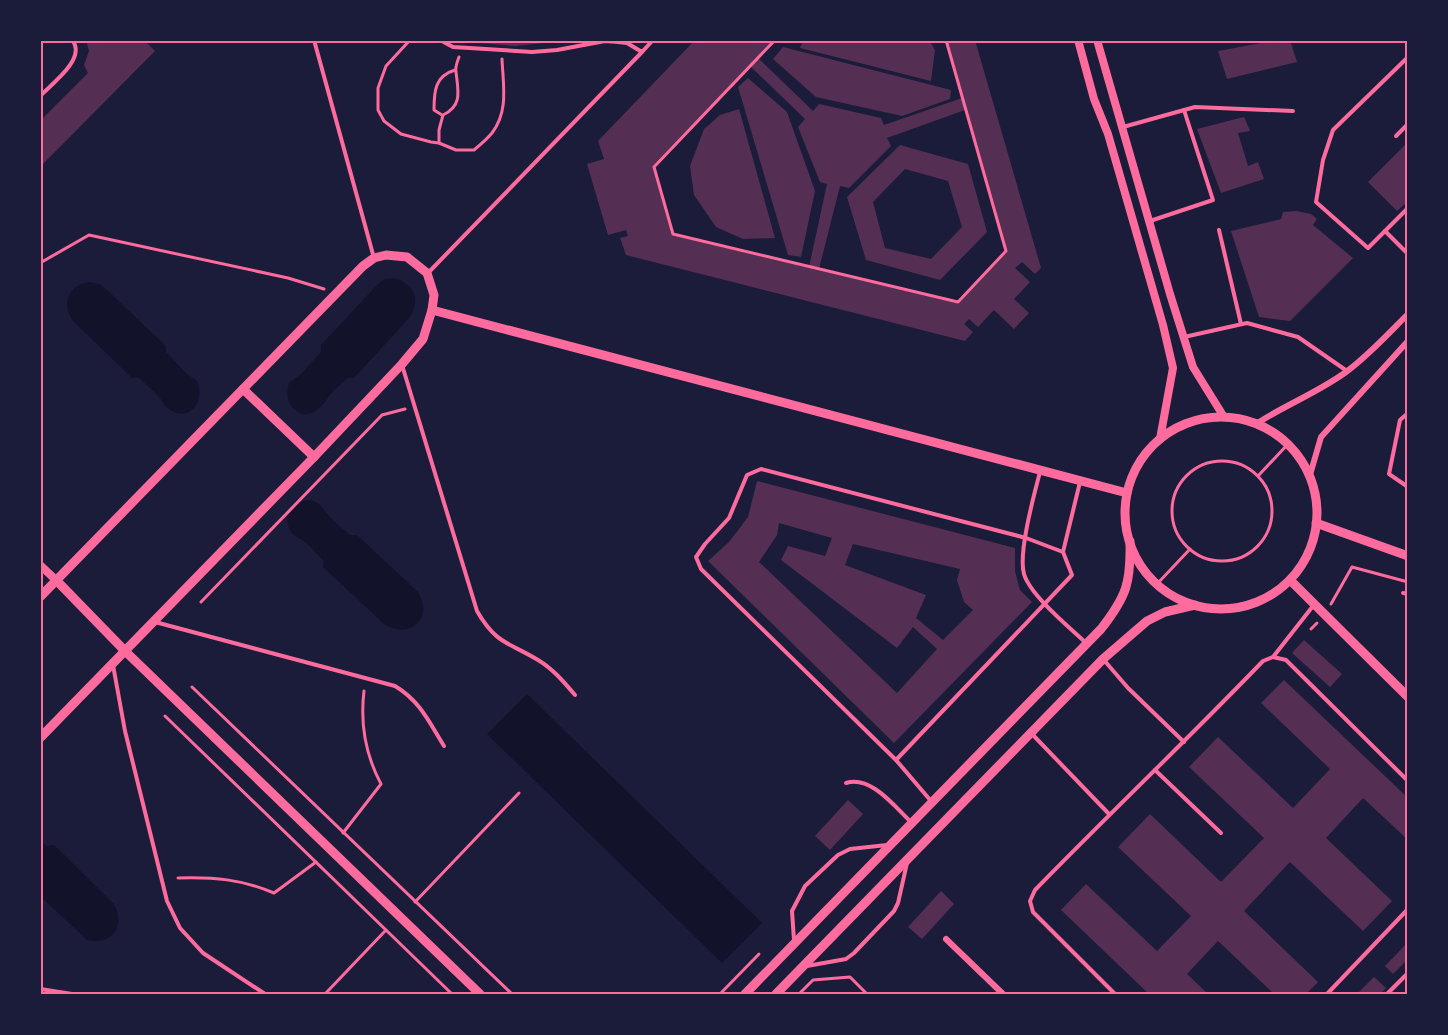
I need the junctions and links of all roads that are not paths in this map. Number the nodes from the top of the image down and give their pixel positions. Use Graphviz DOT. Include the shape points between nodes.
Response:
graph roads {
  1 [pos="72,40"];
  2 [pos="314,40"];
  3 [pos="440,40"];
  4 [pos="653,40"];
  5 [pos="1078,40"];
  6 [pos="1097,40"];
  7 [pos="642,52"];
  8 [pos="1407,60"];
  9 [pos="40,96"];
  10 [pos="1184,110"];
  11 [pos="1293,111"];
  12 [pos="1407,124"];
  13 [pos="1122,128"];
  14 [pos="1396,136"];
  15 [pos="1407,208"];
  16 [pos="1149,222"];
  17 [pos="1219,230"];
  18 [pos="1385,231"];
  19 [pos="1407,254"];
  20 [pos="374,258"];
  21 [pos="427,273"];
  22 [pos="432,310"];
  23 [pos="1407,314"];
  24 [pos="1241,324"];
  25 [pos="1184,338"];
  26 [pos="1407,341"];
  27 [pos="402,364"];
  28 [pos="1347,371"];
  29 [pos="243,389"];
  30 [pos="1407,413"];
  31 [pos="1224,417"];
  32 [pos="1256,423"];
  33 [pos="1160,439"];
  34 [pos="314,457"];
  35 [pos="1040,470"];
  36 [pos="1310,475"];
  37 [pos="1080,481"];
  38 [pos="1407,487"];
  39 [pos="1127,494"];
  40 [pos="1316,523"];
  41 [pos="1026,538"];
  42 [pos="1130,541"];
  43 [pos="1063,552"];
  44 [pos="1407,556"];
  45 [pos="40,565"];
  46 [pos="1290,580"];
  47 [pos="57,581"];
  48 [pos="40,597"];
  49 [pos="1046,604"];
  50 [pos="1314,604"];
  51 [pos="1195,605"];
  52 [pos="154,622"];
  53 [pos="1086,644"];
  54 [pos="125,651"];
  55 [pos="1273,657"];
  56 [pos="1103,659"];
  57 [pos="112,664"];
  58 [pos="575,695"];
  59 [pos="1407,697"];
  60 [pos="1031,733"];
  61 [pos="40,738"];
  62 [pos="1184,742"];
  63 [pos="444,746"];
  64 [pos="896,760"];
  65 [pos="1155,770"];
  66 [pos="1407,781"];
  67 [pos="846,783"];
  68 [pos="932,802"];
  69 [pos="1109,814"];
  70 [pos="912,823"];
  71 [pos="1221,833"];
  72 [pos="891,844"];
  73 [pos="907,859"];
  74 [pos="1407,909"];
  75 [pos="946,939"];
  76 [pos="794,944"];
  77 [pos="803,967"];
  78 [pos="1407,973"];
  79 [pos="40,989"];
  80 [pos="72,994"];
  81 [pos="265,994"];
  82 [pos="480,994"];
  83 [pos="745,994"];
  84 [pos="776,994"];
  85 [pos="1003,994"];
  86 [pos="1115,994"];
  87 [pos="1327,994"];
  88 [pos="1387,994"];
  1 -- 9 [label="lane" via="75,60"];
  2 -- 20 [label="lane"];
  3 -- 7 [label="lane" via="453,47 532,52 605,41 627,43"];
  4 -- 7 [label="lane"];
  5 -- 33 [label="street" via="1118,167 1173,368"];
  6 -- 13 [label="street"];
  7 -- 21 [label="lane"];
  8 -- 18 [label="lane" via="1333,130 1316,202 1368,248"];
  10 -- 11 [label="lane" via="1195,107"];
  10 -- 13 [label="lane"];
  10 -- 16 [label="lane" via="1213,200"];
  12 -- 14 [label="lane"];
  13 -- 16 [label="street"];
  15 -- 18 [label="lane"];
  16 -- 25 [label="street"];
  17 -- 24 [label="lane"];
  18 -- 19 [label="lane"];
  20 -- 21 [label="main road" via="407,257"];
  20 -- 29 [label="main road"];
  21 -- 22 [label="main road" via="434,295"];
  22 -- 27 [label="main road" via="423,339"];
  22 -- 35 [label="main road"];
  23 -- 28 [label="street"];
  24 -- 25 [label="lane"];
  24 -- 28 [label="lane" via="1298,337"];
  25 -- 31 [label="street" via="1193,367"];
  26 -- 36 [label="street" via="1321,437"];
  27 -- 34 [label="main road"];
  27 -- 58 [label="lane" via="477,611 496,637 538,660"];
  28 -- 32 [label="street"];
  29 -- 34 [label="main road"];
  29 -- 47 [label="main road"];
  30 -- 38 [label="lane" via="1400,420 1389,474"];
  31 -- 32 [label="main road"];
  31 -- 33 [label="main road" via="1190,422"];
  32 -- 36 [label="main road" via="1288,444"];
  33 -- 39 [label="main road" via="1139,463"];
  34 -- 52 [label="main road"];
  35 -- 37 [label="main road"];
  35 -- 41 [label="lane"];
  36 -- 40 [label="main road" via="1315,489"];
  37 -- 39 [label="main road"];
  37 -- 43 [label="lane"];
  39 -- 42 [label="main road"];
  40 -- 44 [label="main road"];
  40 -- 46 [label="main road" via="1309,552"];
  41 -- 43 [label="lane"];
  41 -- 49 [label="lane" via="1024,573"];
  41 -- 64 [label="lane" via="761,469 747,475 729,518 696,557 701,569"];
  42 -- 51 [label="main road" via="1143,568 1157,584"];
  42 -- 53 [label="main road" via="1127,590 1116,610"];
  43 -- 49 [label="lane" via="1072,575"];
  45 -- 47 [label="street"];
  46 -- 50 [label="main road"];
  46 -- 51 [label="main road" via="1237,608"];
  47 -- 48 [label="main road"];
  47 -- 54 [label="main road"];
  49 -- 53 [label="lane"];
  49 -- 64 [label="lane"];
  50 -- 55 [label="lane"];
  50 -- 59 [label="main road"];
  51 -- 56 [label="main road" via="1147,621"];
  52 -- 54 [label="main road"];
  52 -- 63 [label="lane" via="395,686 410,695"];
  53 -- 68 [label="main road"];
  54 -- 57 [label="main road"];
  54 -- 82 [label="main road"];
  55 -- 62 [label="lane" via="1263,661"];
  55 -- 66 [label="lane" via="1286,660"];
  56 -- 60 [label="main road"];
  56 -- 62 [label="lane"];
  57 -- 61 [label="main road"];
  57 -- 81 [label="lane" via="167,901 180,928 203,953"];
  60 -- 69 [label="lane"];
  60 -- 73 [label="main road"];
  62 -- 65 [label="lane"];
  64 -- 68 [label="lane"];
  65 -- 69 [label="lane"];
  65 -- 71 [label="lane"];
  67 -- 70 [label="lane" via="854,780 874,788"];
  68 -- 70 [label="main road"];
  69 -- 86 [label="lane" via="1035,890 1029,901 1033,912"];
  70 -- 72 [label="main road"];
  72 -- 76 [label="main road"];
  72 -- 76 [label="lane" via="850,849 831,860 805,886 792,911"];
  73 -- 77 [label="main road"];
  73 -- 77 [label="lane" via="894,911 854,953 846,959"];
  74 -- 87 [label="lane"];
  75 -- 85 [label="street"];
  76 -- 83 [label="main road"];
  77 -- 84 [label="main road"];
  78 -- 88 [label="lane"];
  79 -- 80 [label="lane"];
}
